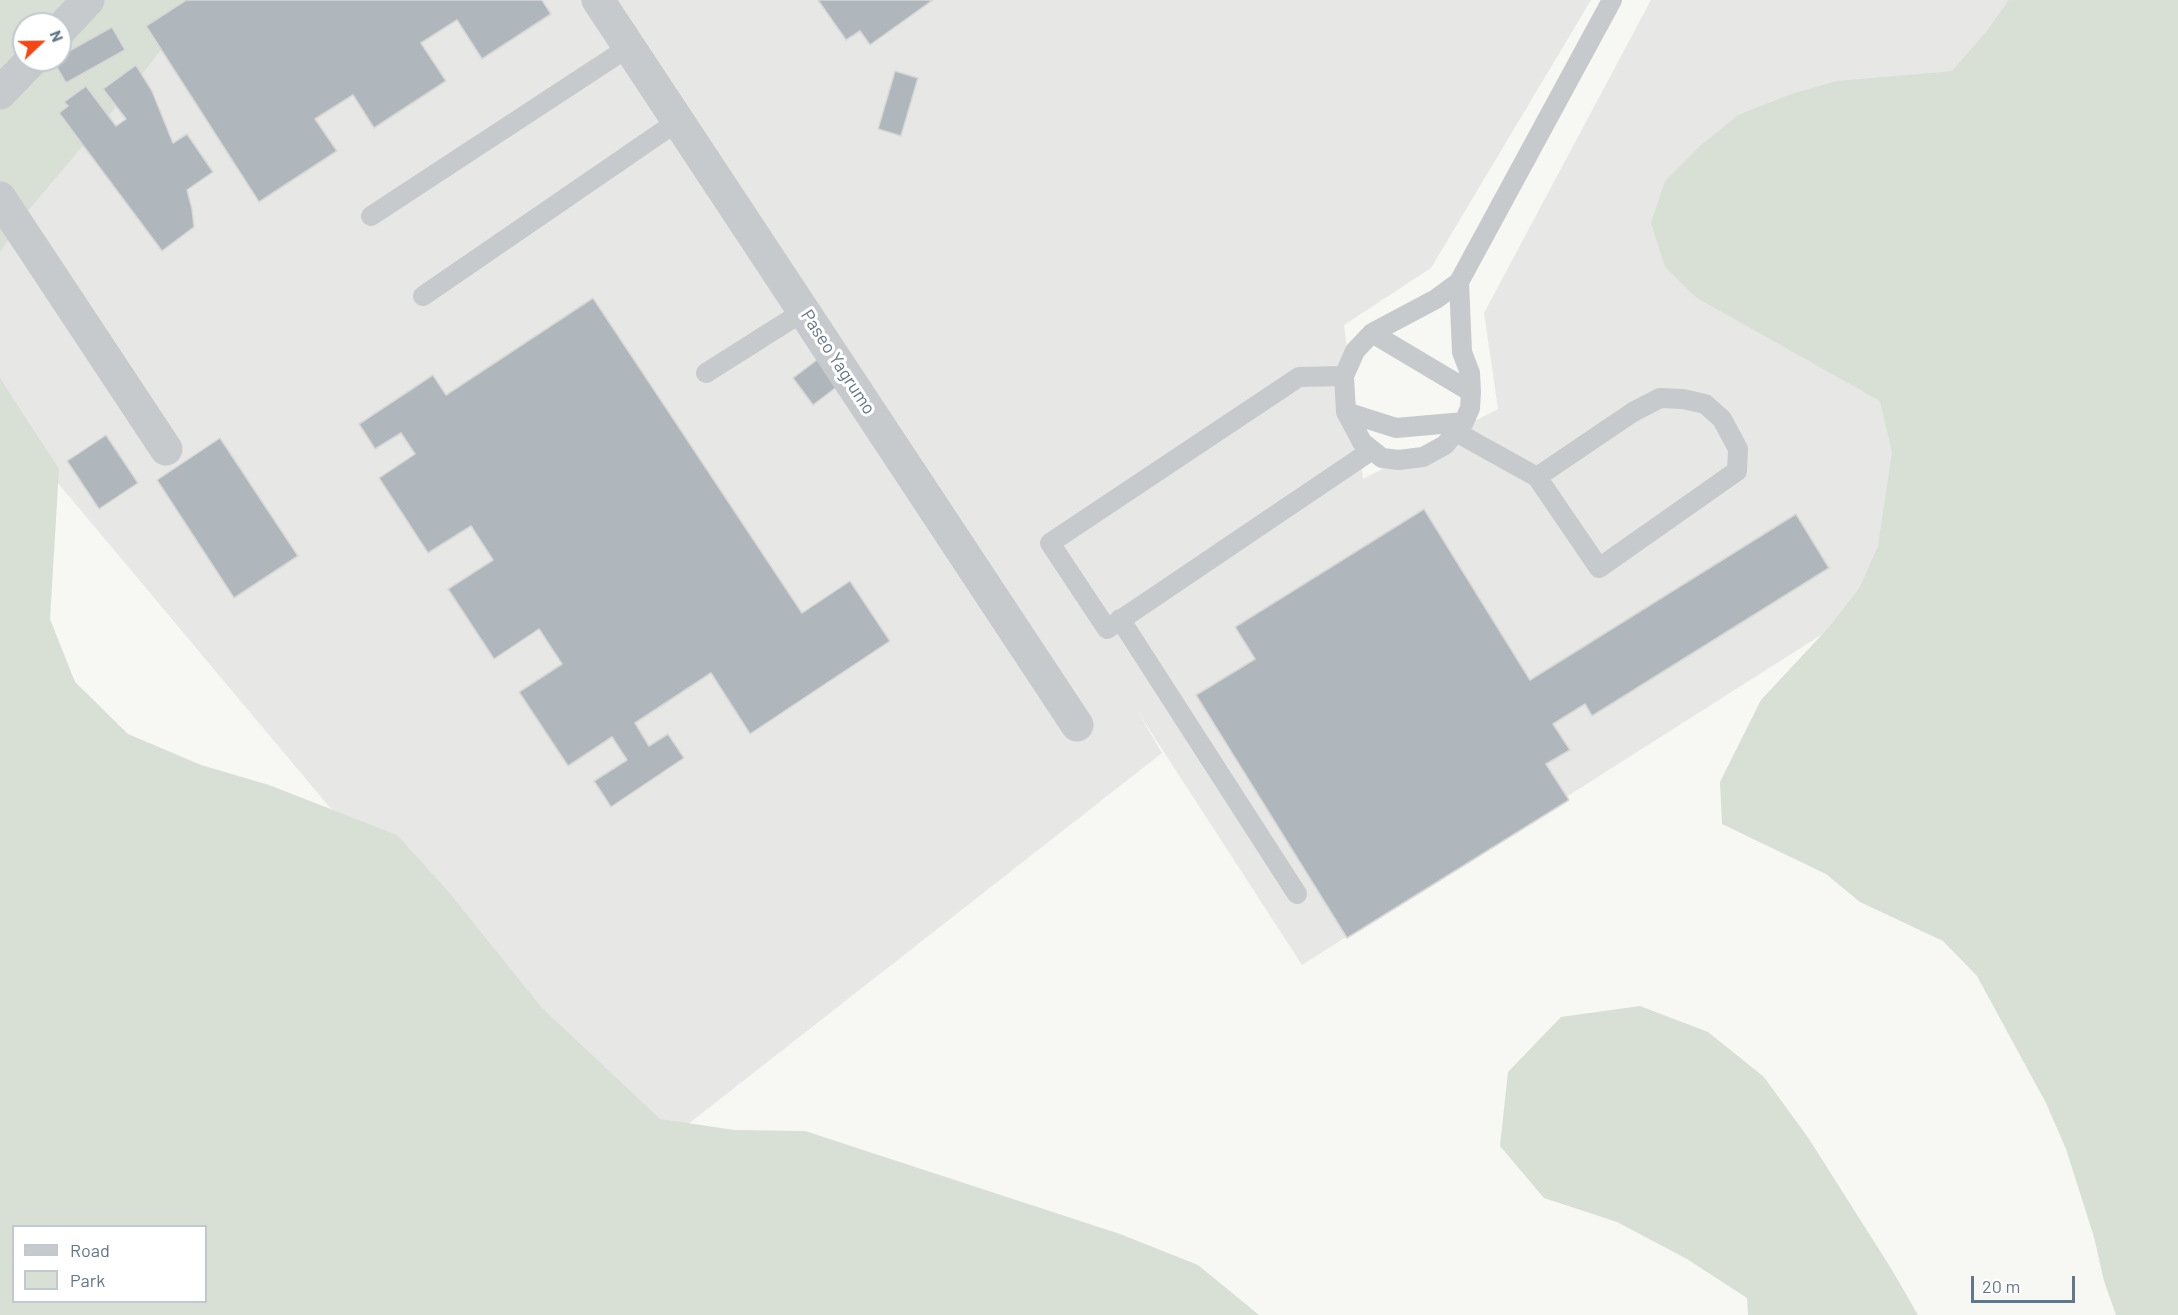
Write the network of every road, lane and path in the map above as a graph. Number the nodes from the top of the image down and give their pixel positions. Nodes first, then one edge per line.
1 (88, 0) edge
2 (598, 0) edge
3 (1612, 0) edge
4 (72, 17) edge
5 (629, 47) junction
6 (20, 72) edge
7 (0, 93) edge
8 (678, 121) junction
9 (0, 198) edge
10 (371, 216) dead end
11 (1460, 282) junction
12 (423, 297) dead end
13 (804, 311) junction
14 (1372, 333) junction
15 (706, 373) dead end
16 (1344, 376) junction
17 (1472, 392) junction
18 (1346, 412) junction
19 (1460, 427) junction
20 (166, 449) dead end
21 (1372, 450) junction
22 (1537, 477) junction
23 (1120, 619) junction
24 (1077, 725) dead end
25 (1298, 894) dead end

1 - 4 street
2 - 5 street, Paseo Yagrumo
3 - 11 lane
5 - 8 street, Paseo Yagrumo
5 - 10 lane
6 - 7 street
8 - 12 lane
8 - 13 street, Paseo Yagrumo
9 - 20 street
11 - 14 lane
11 - 17 lane
13 - 15 lane
13 - 24 street, Paseo Yagrumo
14 - 16 lane
14 - 17 lane
16 - 18 lane
16 - 23 lane
17 - 19 lane
18 - 19 lane
18 - 21 lane
19 - 21 lane
19 - 22 lane
21 - 23 lane
22 - 22 lane
23 - 25 lane

